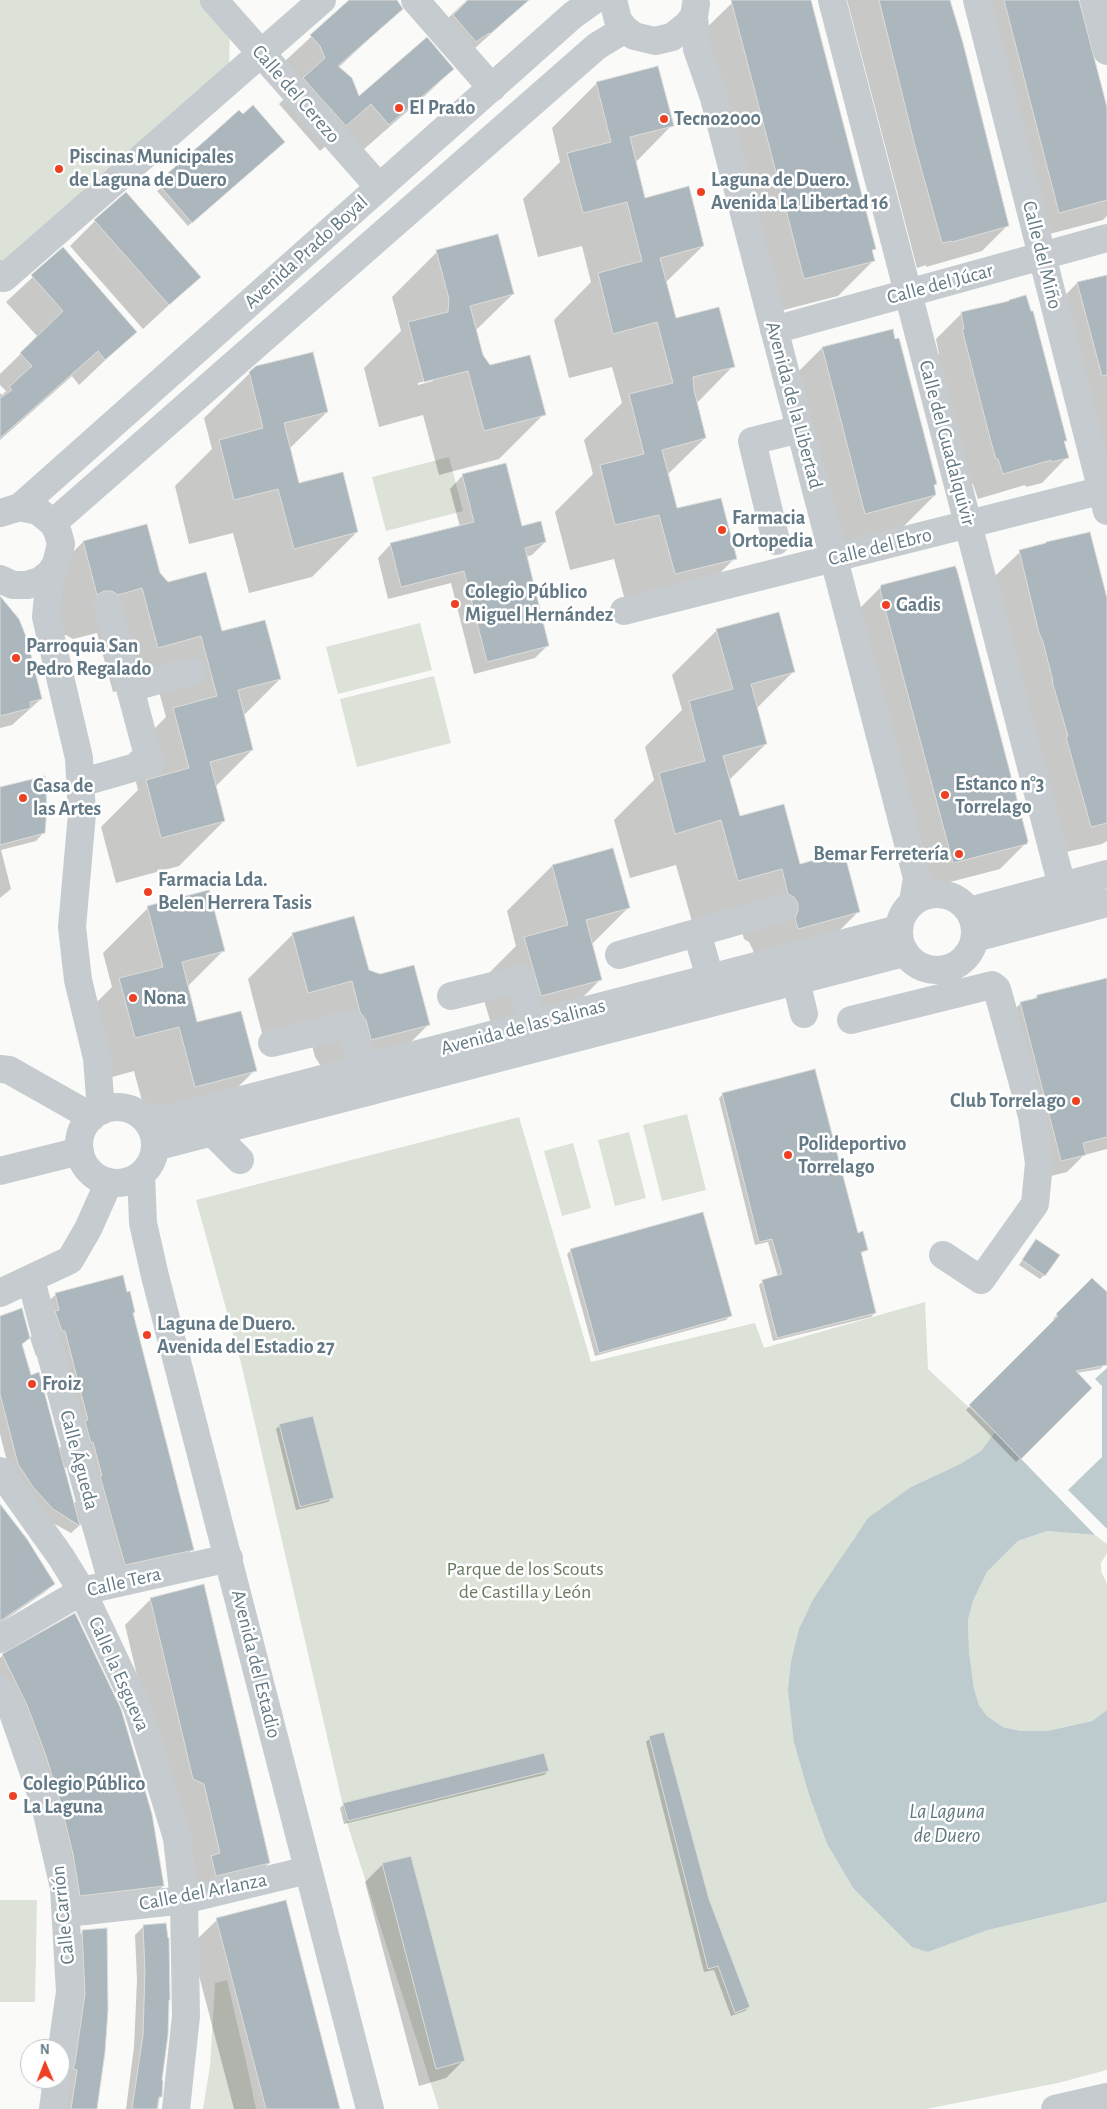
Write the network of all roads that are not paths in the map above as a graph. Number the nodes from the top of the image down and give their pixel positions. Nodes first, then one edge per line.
1 (214, 0) edge
2 (322, 0) edge
3 (416, 0) edge
4 (594, 0) edge
5 (613, 0) edge
6 (832, 0) edge
7 (977, 0) edge
8 (1094, 0) edge
9 (695, 8) edge
10 (626, 29) junction
11 (672, 37) junction
12 (696, 49) junction
13 (1107, 51) edge
14 (261, 54) junction
15 (492, 88) junction
16 (379, 187) junction
17 (1107, 238) edge
18 (1042, 256) junction
19 (0, 274) edge
20 (908, 293) junction
21 (774, 330) junction
22 (800, 429) junction
23 (1105, 497) edge
24 (8, 506) edge
25 (53, 523) junction
26 (968, 524) junction
27 (776, 541) dead end
28 (834, 558) junction
29 (50, 573) junction
30 (7, 582) edge
31 (108, 606) dead end
32 (624, 611) dead end
33 (46, 617) junction
34 (192, 671) dead end
35 (130, 688) junction
36 (80, 783) junction
37 (1107, 874) edge
38 (1062, 886) junction
39 (922, 891) junction
40 (1107, 903) edge
41 (783, 908) dead end
42 (969, 911) junction
43 (697, 933) junction
44 (975, 938) junction
45 (901, 941) junction
46 (619, 954) dead end
47 (710, 978) junction
48 (949, 978) junction
49 (796, 981) junction
50 (451, 996) dead end
51 (804, 1014) dead end
52 (850, 1020) dead end
53 (532, 1024) junction
54 (272, 1043) dead end
55 (362, 1068) junction
56 (0, 1069) edge
57 (105, 1112) junction
58 (146, 1120) junction
59 (212, 1132) junction
60 (155, 1147) junction
61 (80, 1152) junction
62 (240, 1160) dead end
63 (0, 1171) edge
64 (124, 1180) junction
65 (943, 1255) dead end
66 (31, 1280) junction
67 (0, 1293) edge
68 (1, 1474) edge
69 (229, 1558) junction
70 (112, 1584) junction
71 (82, 1591) junction
72 (0, 1639) edge
73 (0, 1689) edge
74 (308, 1870) junction
75 (184, 1900) junction
76 (67, 1913) junction
77 (63, 2039) edge
78 (56, 2089) edge
79 (1107, 2097) edge
80 (371, 2108) edge
81 (53, 2109) edge
82 (176, 2109) edge
83 (1055, 2109) edge

1 - 14 street, Calle del Cerezo
2 - 14 street
3 - 15 street
4 - 15 street, Avenida Prado Boyal
5 - 10 street
6 - 20 street, Calle del Guadalquivir
7 - 18 street, Calle del Miño
8 - 13 street
9 - 11 street
9 - 12 street, Avenida de la Libertad
10 - 11 street
10 - 25 street, Avenida Prado Boyal
11 - 12 street
12 - 21 street, Avenida de la Libertad
14 - 16 street, Calle del Cerezo
14 - 19 street
15 - 16 street, Avenida Prado Boyal
16 - 24 street, Avenida Prado Boyal
17 - 18 street, Calle del Júcar
18 - 20 street, Calle del Júcar
18 - 23 street, Calle del Miño
20 - 21 street, Calle del Júcar
20 - 26 street, Calle del Guadalquivir
21 - 22 street, Avenida de la Libertad
22 - 27 street
22 - 28 street, Avenida de la Libertad
23 - 26 street, Calle del Ebro
24 - 25 street
25 - 29 street
26 - 28 street, Calle del Ebro
26 - 38 street, Calle del Guadalquivir
28 - 32 street, Calle del Ebro
28 - 39 street, Avenida de la Libertad
29 - 30 street
29 - 33 street
30 - 33 street
31 - 35 street
33 - 36 street
34 - 35 street
35 - 36 street
36 - 57 street
37 - 38 street
38 - 42 street
39 - 42 street
39 - 45 street
40 - 44 street
41 - 43 street
42 - 44 street
43 - 46 street
43 - 47 street
44 - 48 street
45 - 47 street, Avenida de las Salinas
45 - 48 street
45 - 49 street, Avenida de las Salinas
47 - 53 street, Avenida de las Salinas
48 - 52 street
48 - 65 street
49 - 51 street
49 - 59 street, Avenida de las Salinas
50 - 53 street
53 - 55 street, Avenida de las Salinas
54 - 55 street
55 - 58 street, Avenida de las Salinas
56 - 57 street
57 - 58 street
57 - 61 street
58 - 60 street
59 - 60 street, Avenida de las Salinas
59 - 62 street
60 - 64 street
61 - 63 street
61 - 64 street
64 - 66 street
64 - 69 street, Avenida del Estadio
66 - 67 street
66 - 70 street, Calle Águeda
68 - 71 street, Calle la Esgueva
69 - 70 street, Calle Tera
69 - 74 street, Avenida del Estadio
70 - 71 street, Calle Tera
71 - 72 street, Calle Tera
71 - 75 street, Calle la Esgueva
73 - 76 street, Calle Carrión
74 - 75 street, Calle del Arlanza
74 - 80 street, Avenida del Estadio
75 - 76 street, Calle del Arlanza
75 - 82 street, Calle la Esgueva
76 - 77 street, Calle Carrión
78 - 81 street
79 - 83 street

